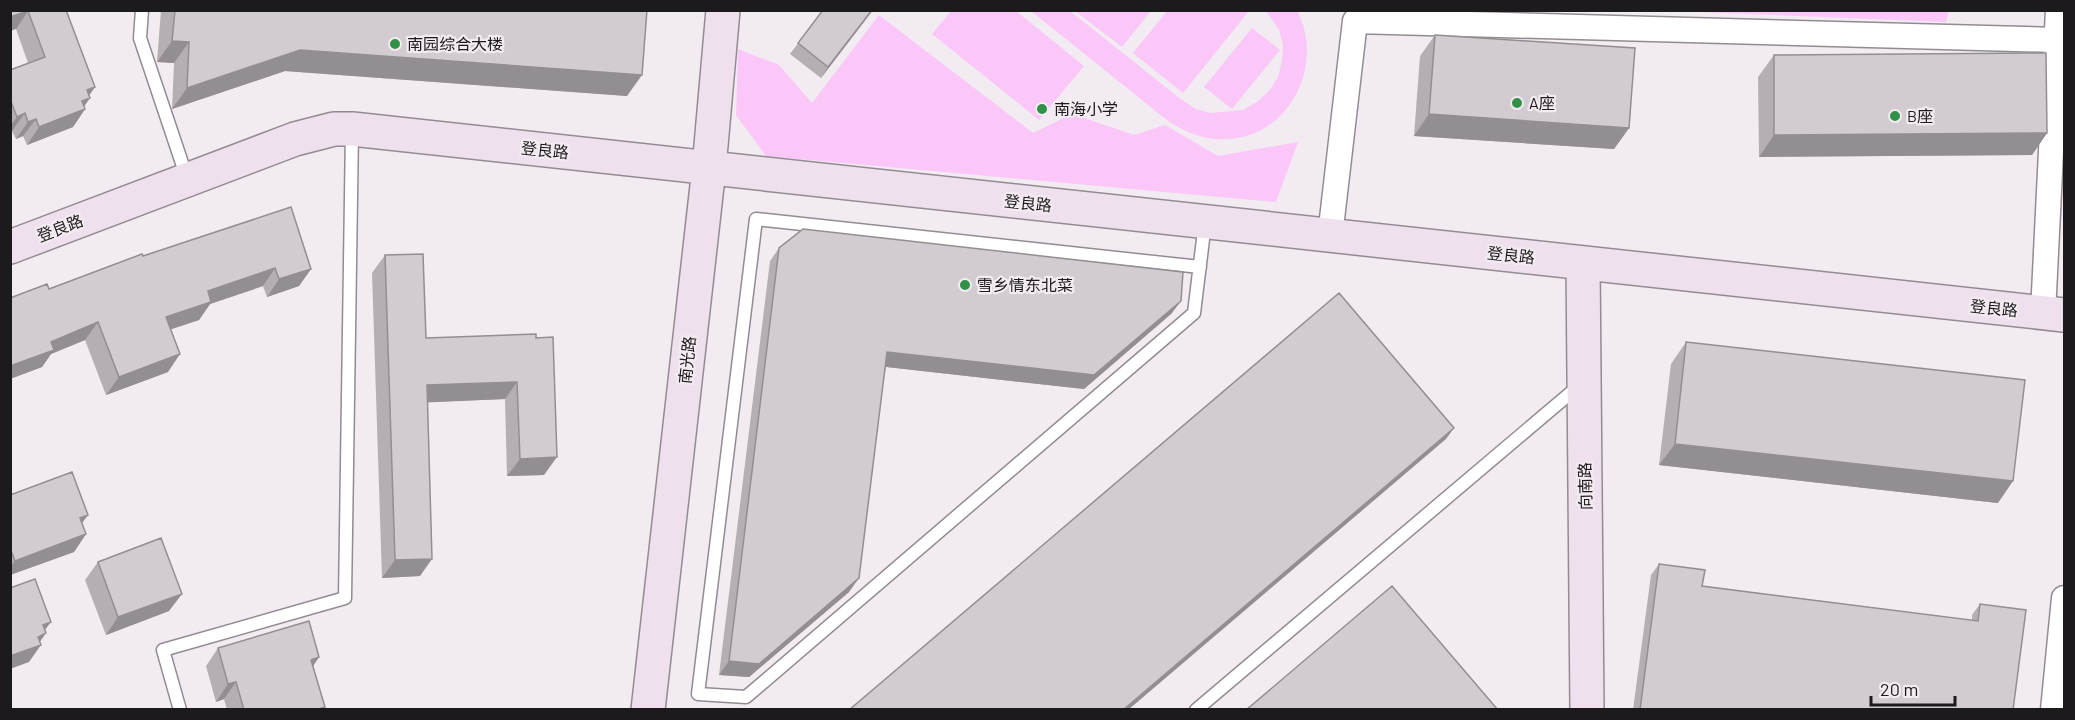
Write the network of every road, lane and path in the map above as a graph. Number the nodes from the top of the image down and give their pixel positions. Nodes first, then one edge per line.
1 (142, 10) edge
2 (723, 10) edge
3 (2058, 10) edge
4 (2057, 40) junction
5 (352, 129) junction
6 (709, 168) junction
7 (188, 179) junction
8 (1205, 222) junction
9 (1330, 236) junction
10 (10, 247) edge
11 (1582, 263) junction
12 (1200, 267) junction
13 (2054, 314) edge
14 (1584, 381) junction
15 (2064, 598) edge
16 (180, 710) edge
17 (648, 710) edge
18 (1196, 710) edge
19 (1587, 710) edge
20 (2053, 710) edge

1 - 7 lane
2 - 6 main road, 南光路
3 - 4 street
4 - 9 street
4 - 13 street
5 - 6 main road, 登良路
5 - 7 main road, 登良路
5 - 16 lane
6 - 8 main road, 登良路
6 - 17 main road, 南光路
7 - 10 main road, 登良路
8 - 9 main road, 登良路
8 - 12 lane
9 - 11 main road, 登良路
11 - 13 main road, 登良路
11 - 14 main road, 向南路
12 - 12 lane
14 - 18 lane
14 - 19 main road, 向南路
15 - 20 street

